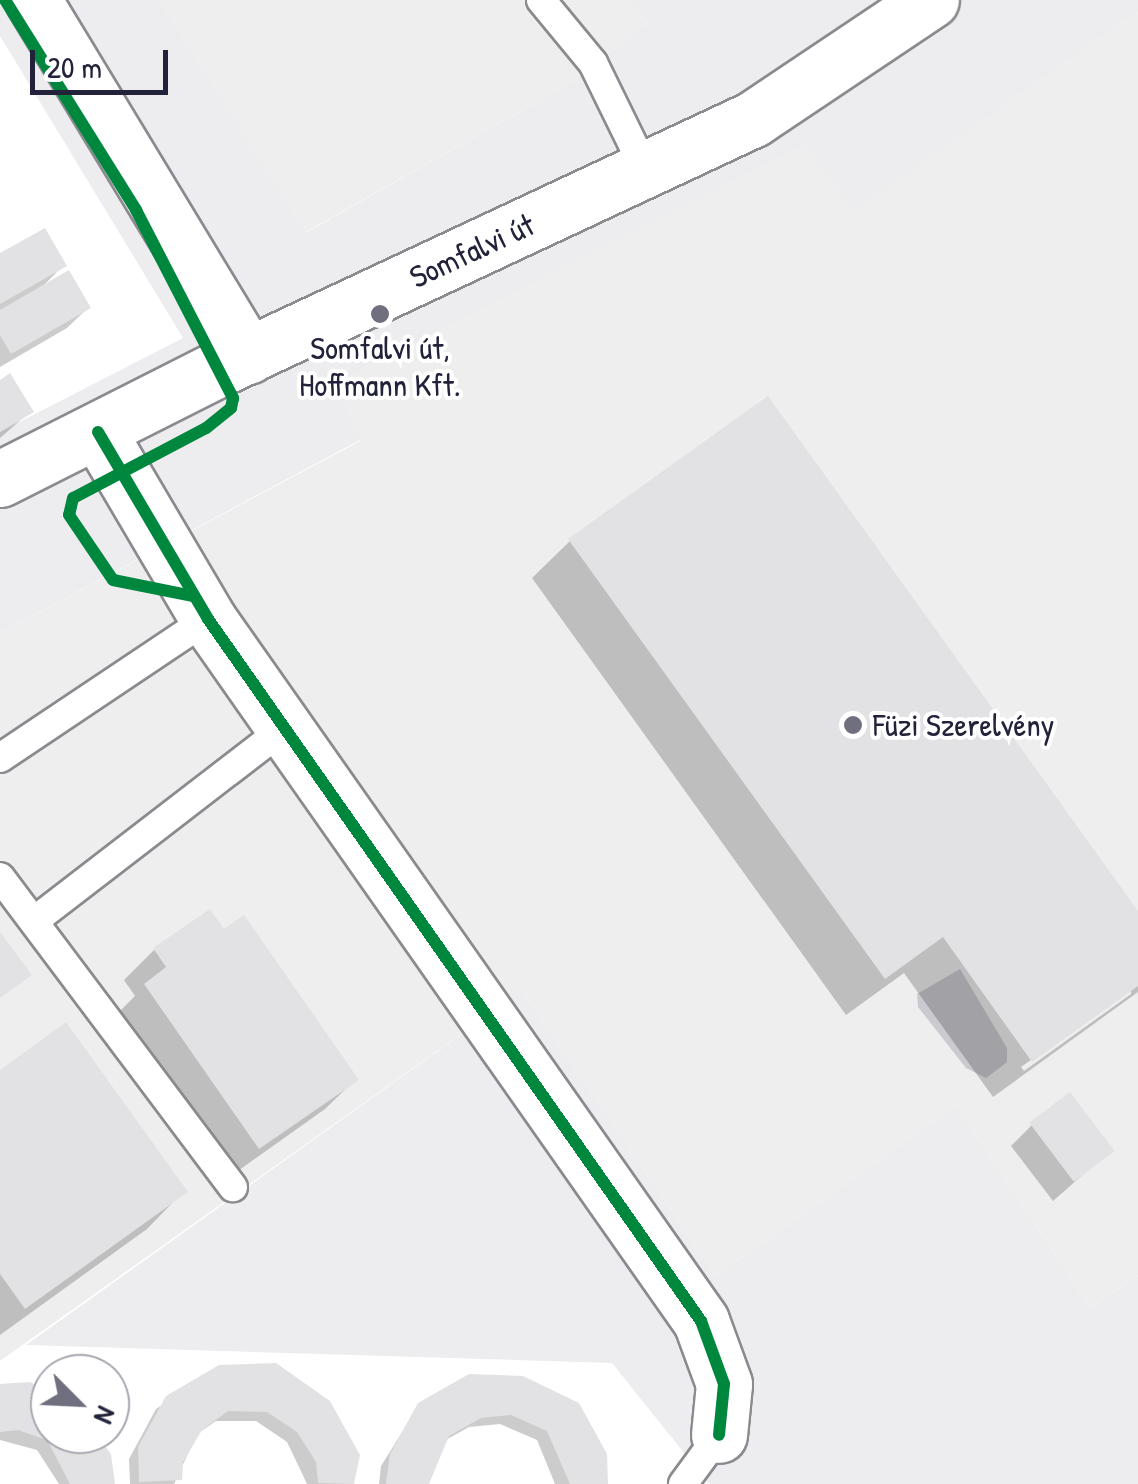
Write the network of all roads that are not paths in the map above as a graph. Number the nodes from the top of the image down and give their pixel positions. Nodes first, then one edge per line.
1 (32, 0) edge
2 (541, 0) edge
3 (931, 0) edge
4 (645, 169) junction
5 (249, 356) junction
6 (98, 432) junction
7 (0, 480) edge
8 (208, 619) junction
9 (284, 728) junction
10 (0, 758) edge
11 (0, 876) edge
12 (34, 921) junction
13 (232, 1187) dead end
14 (720, 1435) joint
15 (683, 1484) edge

1 - 5 street
2 - 4 lane
3 - 4 street, Somfalvi út
4 - 5 street, Somfalvi út
5 - 6 street, Somfalvi út
6 - 7 street, Somfalvi út
6 - 8 street
8 - 9 street
8 - 10 lane
9 - 12 lane
9 - 14 street
11 - 12 lane
12 - 13 lane
14 - 15 lane

